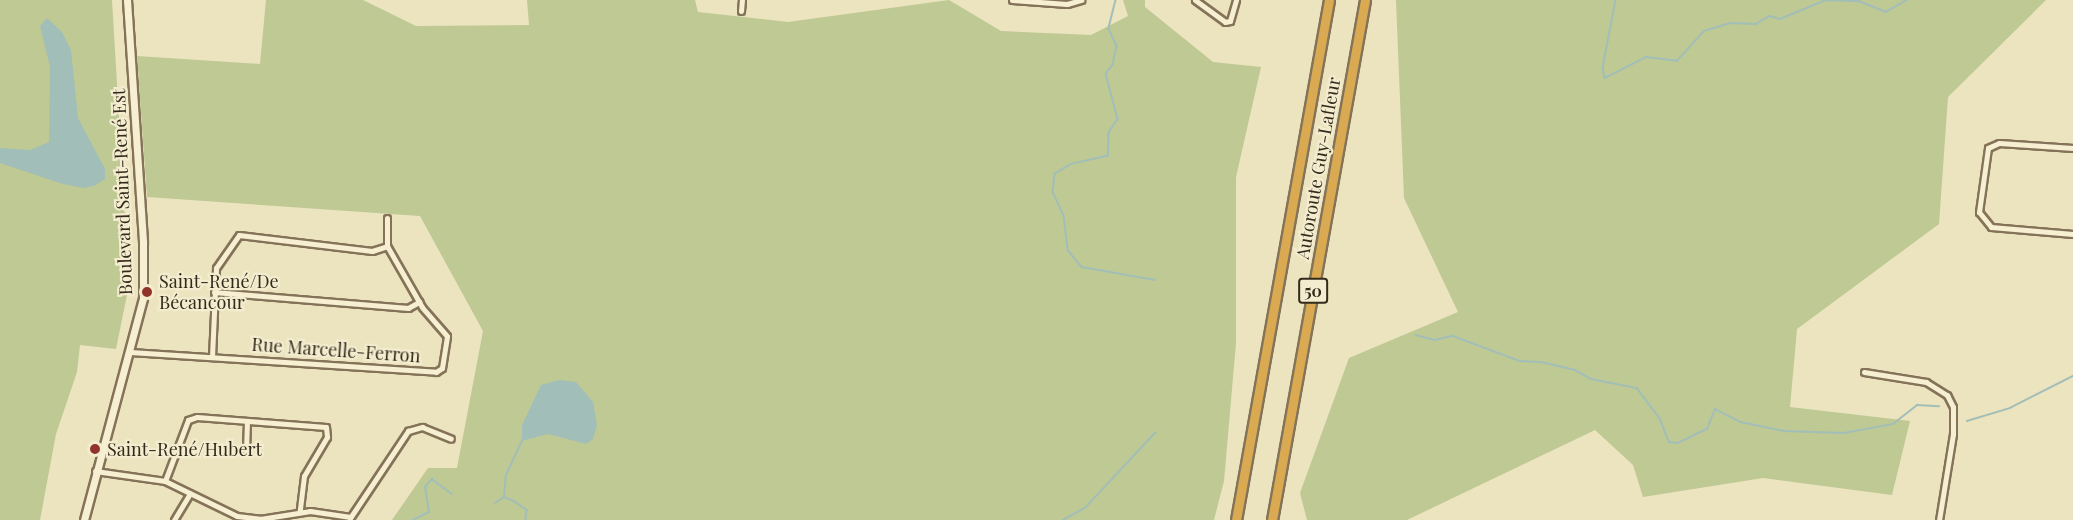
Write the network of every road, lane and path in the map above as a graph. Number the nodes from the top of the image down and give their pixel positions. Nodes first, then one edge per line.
1 (127, 0) edge
2 (742, 0) edge
3 (1012, 0) edge
4 (1081, 0) edge
5 (1196, 0) edge
6 (1236, 0) edge
7 (1329, 0) edge
8 (1365, 0) edge
9 (741, 11) dead end
10 (2073, 148) edge
11 (387, 218) dead end
12 (2073, 234) edge
13 (387, 246) junction
14 (214, 292) junction
15 (419, 302) junction
16 (130, 352) junction
17 (212, 357) junction
18 (1864, 372) dead end
19 (247, 422) junction
20 (451, 439) dead end
21 (246, 450) dead end
22 (95, 471) junction
23 (165, 481) junction
24 (190, 493) junction
25 (300, 511) junction
26 (350, 519) edge
27 (84, 520) edge
28 (174, 520) edge
29 (1236, 520) edge
30 (1272, 520) edge
31 (1939, 520) edge

1 - 16 street, Boulevard Saint-René Est
2 - 9 street
3 - 4 street
5 - 6 street
7 - 29 highway, Autoroute Guy-Lafleur / 50
8 - 30 highway, Autoroute Guy-Lafleur / 50
10 - 12 street
11 - 13 street, Rue Marcelle-Ferron
13 - 14 street
13 - 15 street, Rue Marcelle-Ferron
14 - 15 street
14 - 17 street
15 - 17 street, Rue Marcelle-Ferron
16 - 17 street, Rue Marcelle-Ferron
16 - 22 street, Boulevard Saint-René Est
18 - 31 street
19 - 21 street
19 - 23 street
19 - 25 street
20 - 26 street
22 - 23 street
22 - 27 street, Boulevard Saint-René Est
23 - 24 street
24 - 25 street
24 - 28 street
25 - 26 street

